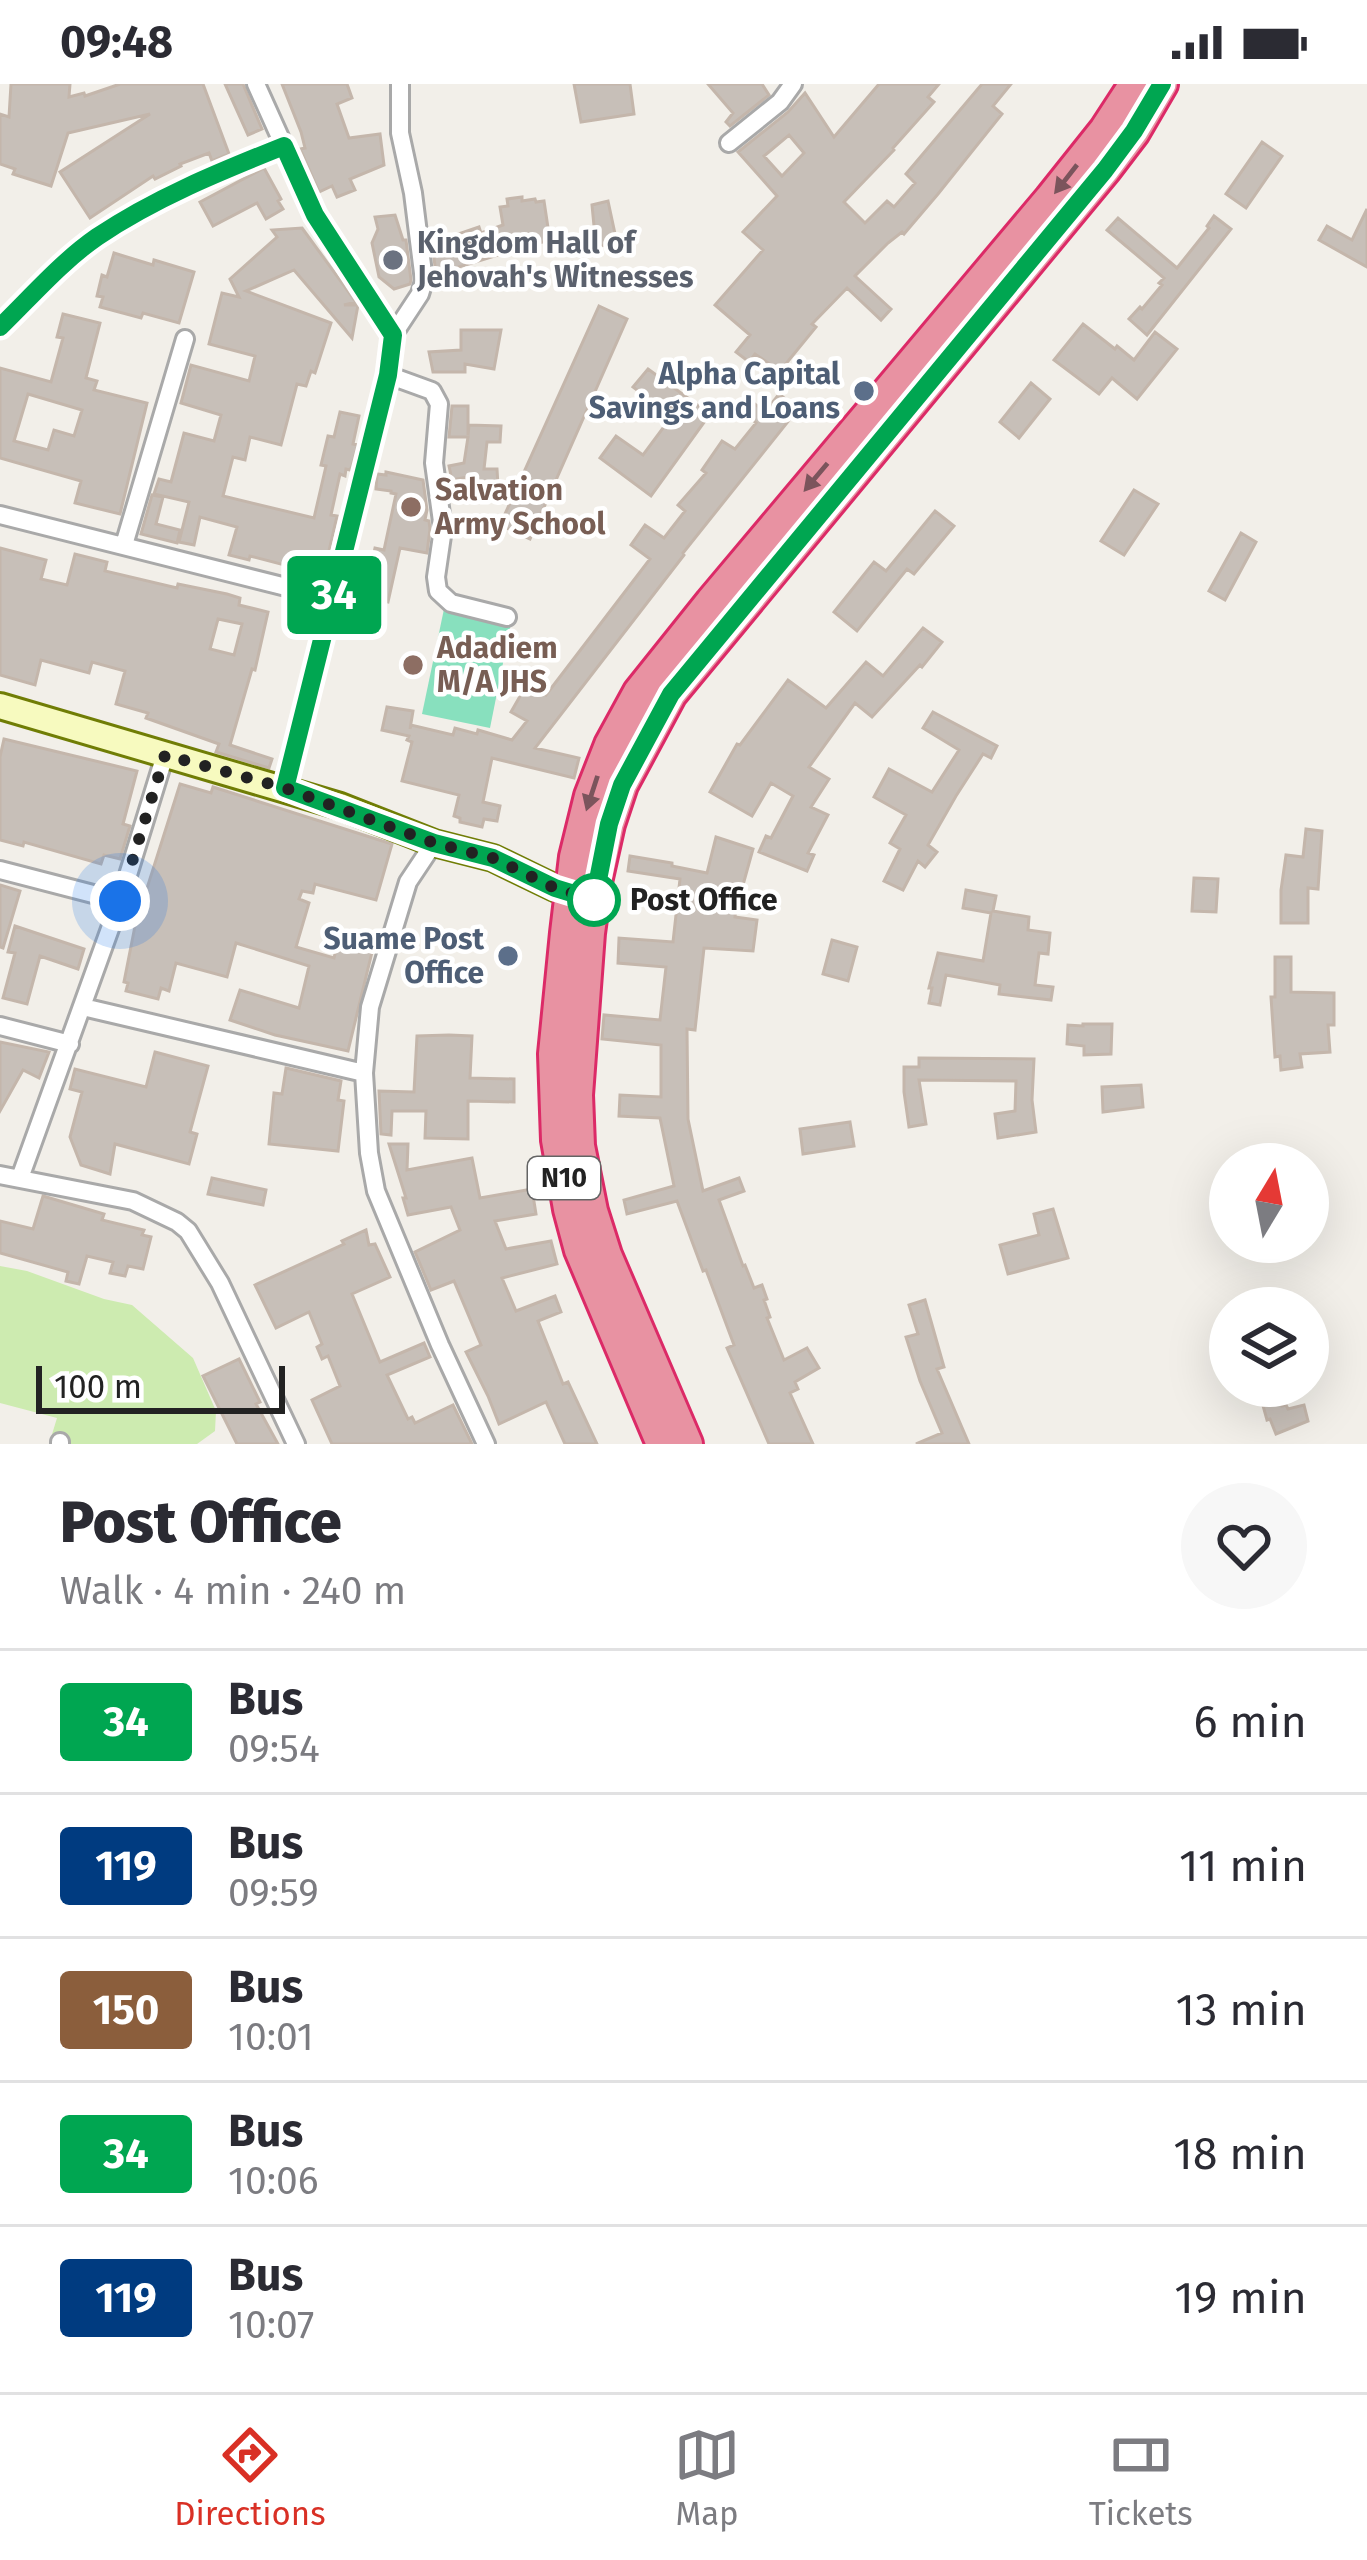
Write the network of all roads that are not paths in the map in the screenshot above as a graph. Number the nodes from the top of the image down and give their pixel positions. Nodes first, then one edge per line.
1 (256, 84) edge
2 (400, 84) edge
3 (793, 84) edge
4 (1135, 84) edge
5 (1162, 84) edge
6 (729, 142) dead end
7 (284, 146) junction
8 (0, 327) edge
9 (393, 335) junction
10 (185, 339) dead end
11 (388, 375) junction
12 (0, 515) edge
13 (124, 545) junction
14 (334, 599) junction
15 (508, 617) dead end
16 (0, 706) edge
17 (165, 755) junction
18 (285, 788) junction
19 (434, 843) junction
20 (0, 870) edge
21 (582, 897) junction
22 (120, 901) junction
23 (83, 1006) junction
24 (0, 1026) edge
25 (70, 1044) junction
26 (364, 1073) junction
27 (0, 1175) edge
28 (20, 1178) junction
29 (296, 1444) edge
30 (487, 1444) edge
31 (662, 1444) edge
32 (687, 1444) edge

1 - 7 street
2 - 9 street
3 - 6 street
4 -> 21 highway, N10
5 - 21 highway, N10
7 - 8 street
7 - 9 street
9 - 11 street
10 - 13 street
11 - 14 street
11 - 15 street
12 - 13 street
13 - 14 street
14 - 18 street
16 - 17 street
17 - 18 street
17 - 22 street
18 - 19 street
19 - 21 street
19 - 26 street
20 - 22 street
21 - 31 highway, N10
21 - 32 highway, N10
22 - 23 street
23 - 25 street
23 - 26 street
24 - 25 street
25 - 28 street
26 - 30 street
27 - 28 street
28 - 29 street

